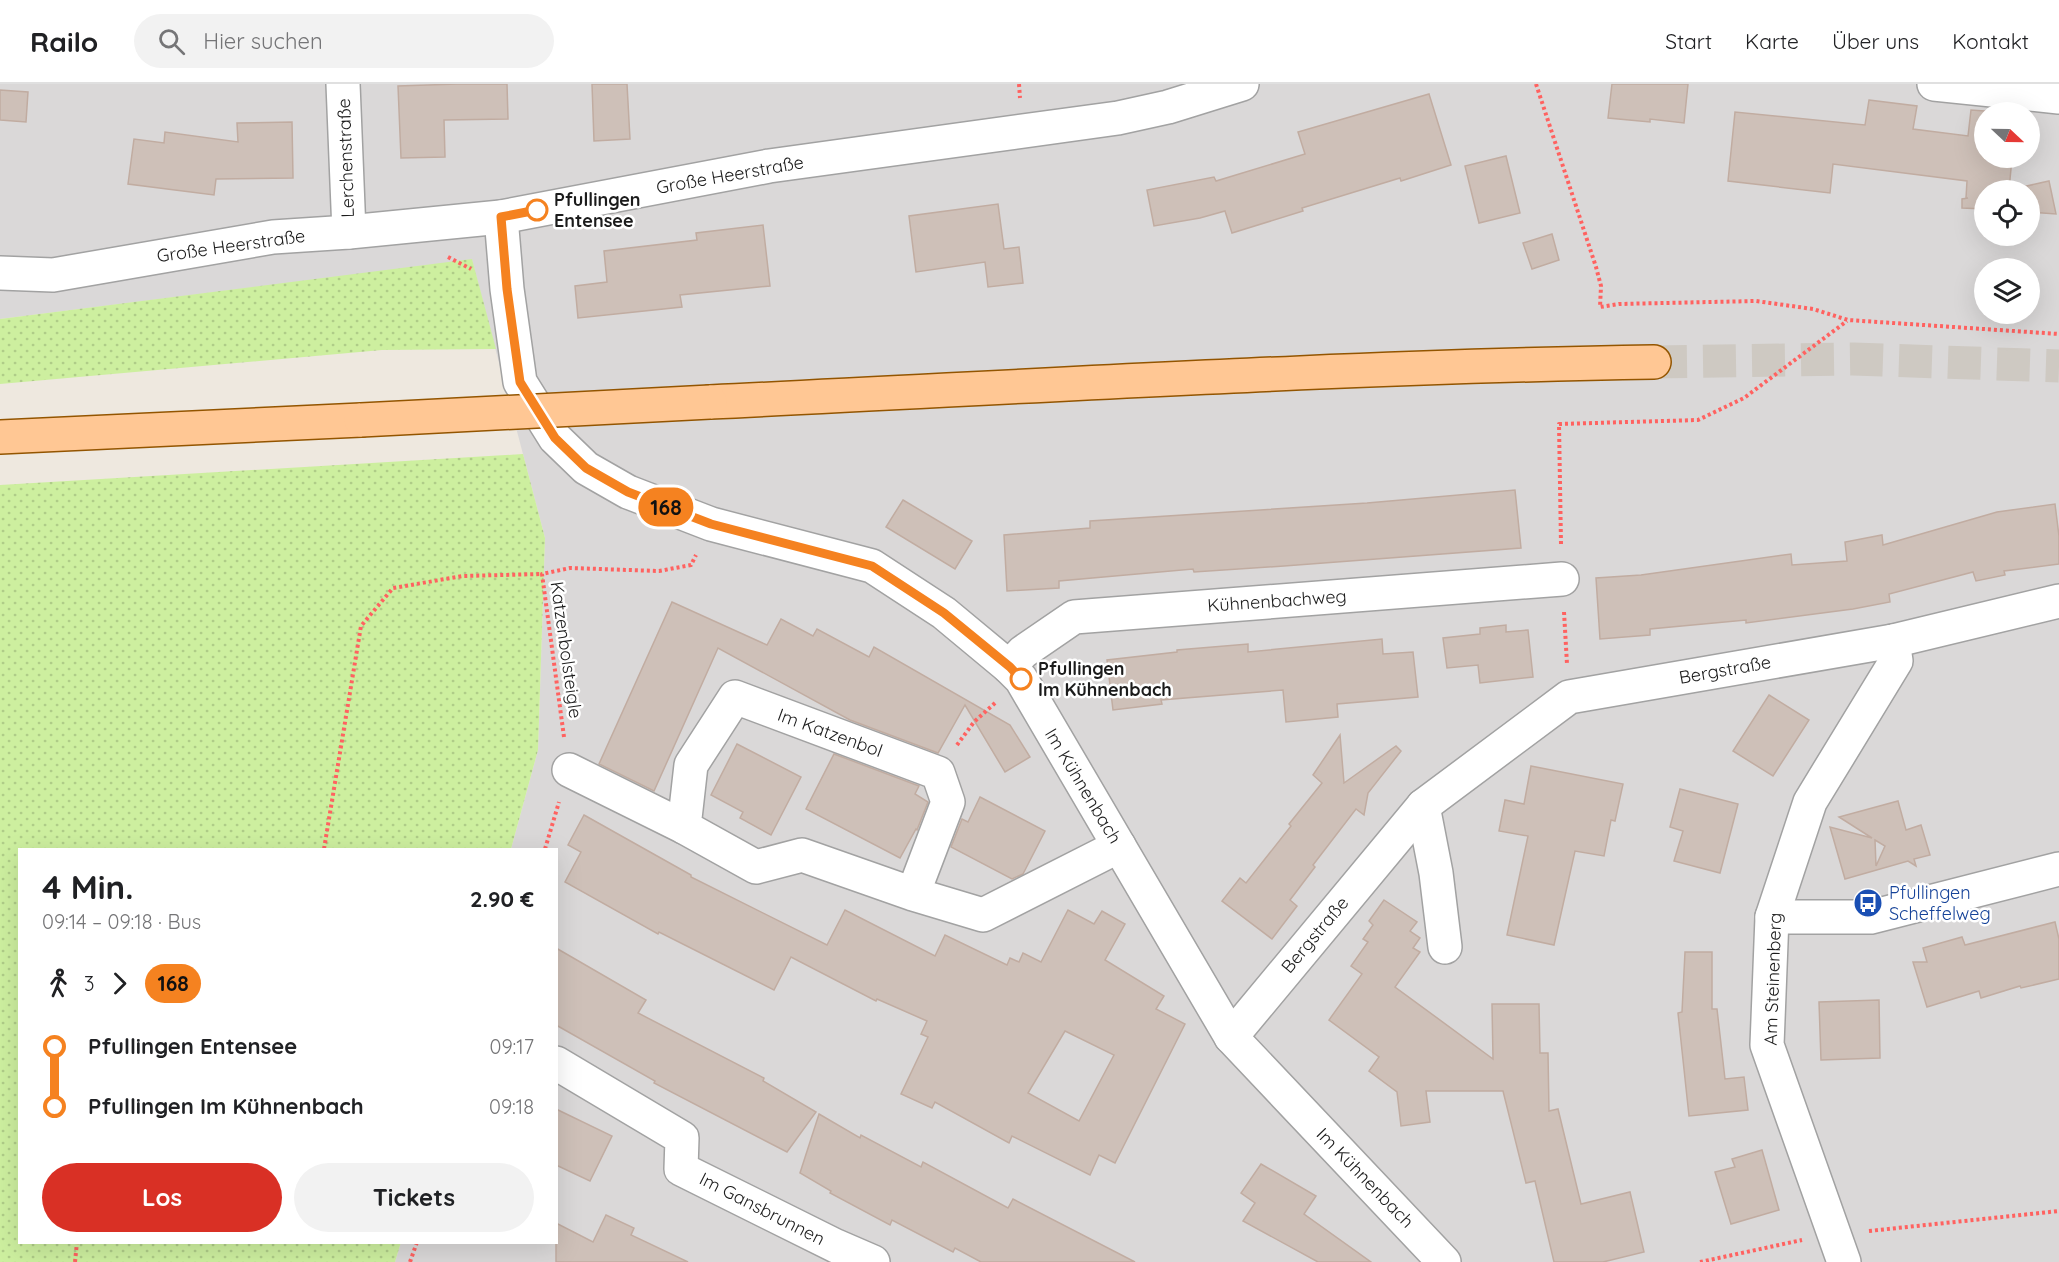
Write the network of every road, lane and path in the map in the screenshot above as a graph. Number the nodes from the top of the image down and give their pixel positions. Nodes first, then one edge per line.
1 (343, 84) edge
2 (1242, 84) edge
3 (1536, 84) edge
4 (1934, 84) edge
5 (2059, 97) edge
6 (501, 217) junction
7 (349, 232) junction
8 (0, 273) edge
9 (1848, 320) junction
10 (2059, 334) edge
11 (1654, 362) tunnel mouth
12 (0, 437) edge
13 (711, 524) junction
14 (1562, 564) joint
15 (542, 574) junction
16 (2059, 602) edge
17 (1564, 611) dead end
18 (1893, 641) junction
19 (1567, 665) dead end
20 (1015, 673) junction
21 (569, 770) junction
22 (938, 773) junction
23 (1423, 806) junction
24 (684, 827) junction
25 (1119, 846) junction
26 (324, 848) edge
27 (545, 848) edge
28 (2059, 869) edge
29 (913, 894) junction
30 (1772, 917) junction
31 (1445, 947) dead end
32 (1231, 1038) junction
33 (558, 1064) edge
34 (2059, 1211) edge
35 (77, 1244) edge
36 (416, 1244) edge
37 (1764, 1248) dead end
38 (1840, 1248) edge
39 (75, 1262) edge
40 (410, 1262) edge
41 (873, 1262) edge
42 (1444, 1262) edge
43 (1700, 1262) edge

1 - 7 street, Lerchenstraße
2 - 6 street, Große Heerstraße
3 - 9 path
4 - 5 street
6 - 7 street, Große Heerstraße
6 - 13 street, Im Kühnenbach
7 - 8 street, Große Heerstraße
9 - 10 path
9 - 14 path
11 - 12 main road, bridge
13 - 15 path, Katzenbolsteigle
13 - 20 street, Im Kühnenbach
14 - 20 street, Kühnenbachweg
15 - 21 path, Katzenbolsteigle
15 - 26 path
16 - 18 street, Bergstraße
17 - 19 path
18 - 23 street, Bergstraße
18 - 30 street, Am Steinenberg
20 - 22 path
20 - 25 street, Im Kühnenbach
21 - 24 street
21 - 27 path, Katzenbolsteigle
22 - 24 street, Im Katzenbol
22 - 29 street
23 - 31 street
23 - 32 street, Bergstraße
24 - 29 street
25 - 29 street
25 - 32 street, Im Kühnenbach
28 - 30 street
30 - 38 street, Am Steinenberg
32 - 42 street, Im Kühnenbach
33 - 41 street, Im Gansbrunnen
34 - 38 path
35 - 39 path
36 - 40 path
37 - 43 path

